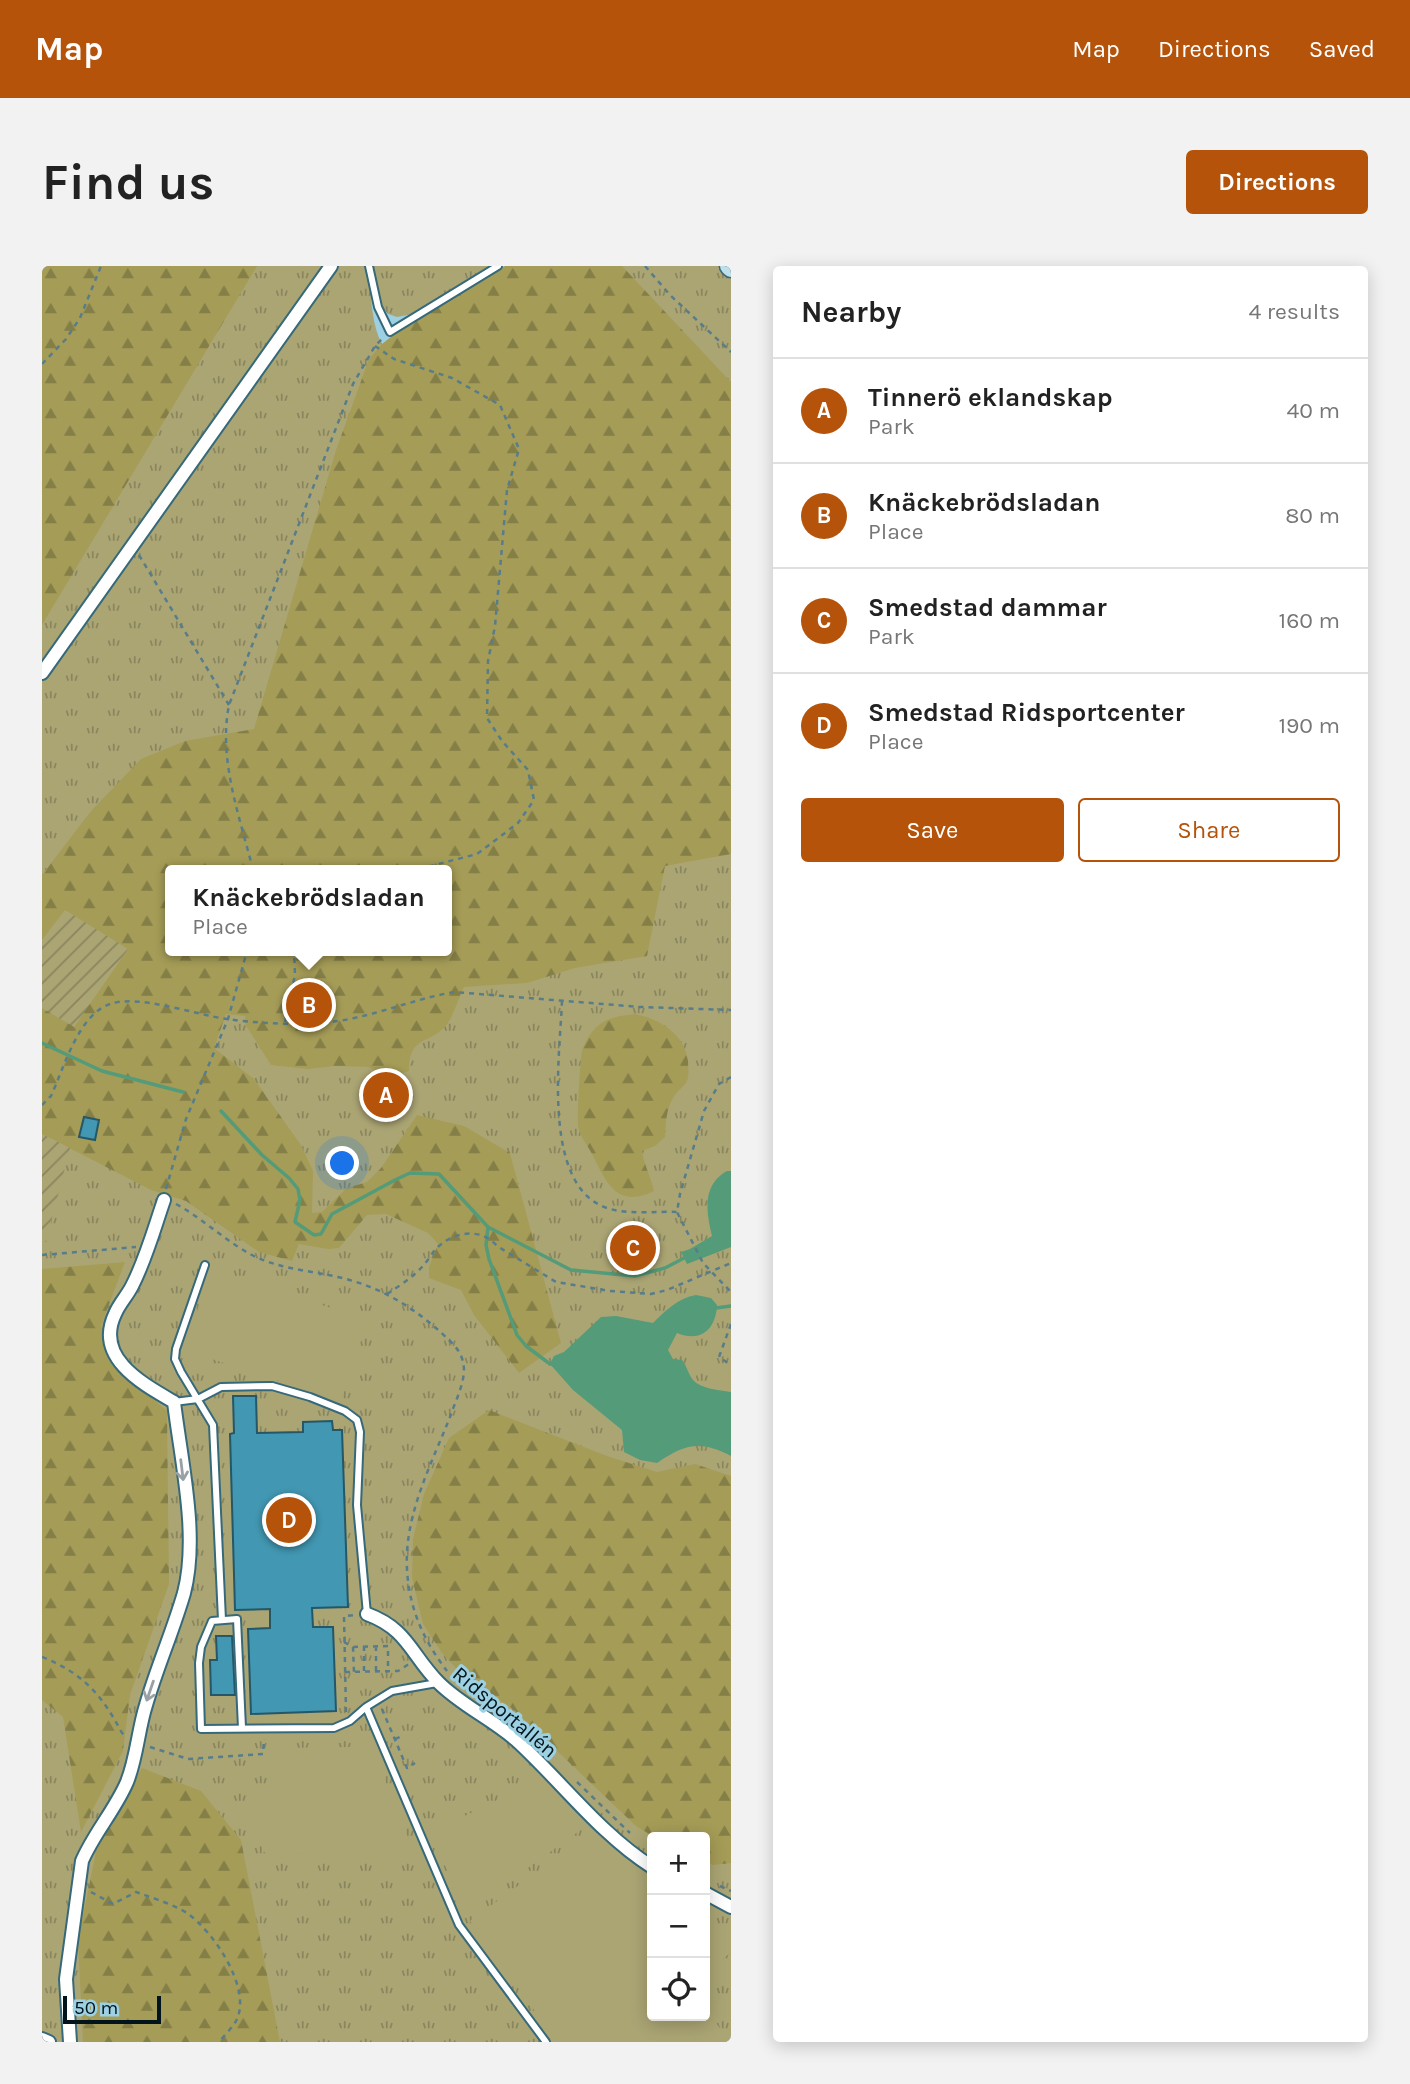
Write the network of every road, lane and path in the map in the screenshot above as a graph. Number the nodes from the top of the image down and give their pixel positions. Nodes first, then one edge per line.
1 (101, 266) edge
2 (331, 266) edge
3 (369, 266) edge
4 (498, 266) edge
5 (645, 266) edge
6 (390, 332) junction
7 (374, 346) junction
8 (731, 352) edge
9 (42, 365) edge
10 (133, 545) junction
11 (42, 673) edge
12 (229, 705) junction
13 (252, 865) edge
14 (434, 865) edge
15 (246, 956) edge
16 (294, 956) edge
17 (562, 1001) junction
18 (731, 1010) edge
19 (228, 1019) junction
20 (285, 1022) junction
21 (731, 1076) edge
22 (42, 1105) edge
23 (164, 1200) junction
24 (677, 1212) junction
25 (148, 1246) junction
26 (42, 1255) edge
27 (731, 1263) edge
28 (205, 1265) dead end
29 (711, 1271) junction
30 (731, 1292) edge
31 (387, 1294) junction
32 (731, 1324) edge
33 (731, 1365) edge
34 (198, 1399) junction
35 (174, 1402) junction
36 (367, 1614) junction
37 (222, 1620) junction
38 (344, 1642) junction
39 (364, 1646) junction
40 (376, 1646) junction
41 (353, 1647) junction
42 (419, 1656) junction
43 (42, 1657) edge
44 (388, 1671) junction
45 (345, 1672) junction
46 (354, 1672) junction
47 (364, 1672) junction
48 (376, 1672) junction
49 (444, 1679) junction
50 (378, 1700) junction
51 (366, 1707) junction
52 (346, 1723) junction
53 (242, 1728) junction
54 (265, 1728) junction
55 (400, 1733) dead end
56 (395, 1739) junction
57 (136, 1741) junction
58 (415, 1763) dead end
59 (572, 1777) dead end
60 (637, 1839) dead end
61 (647, 1863) edge
62 (79, 1880) junction
63 (709, 1895) edge
64 (731, 1907) edge
65 (42, 2039) edge
66 (49, 2042) edge
67 (69, 2042) edge
68 (219, 2042) edge
69 (546, 2042) edge

1 - 9 path
2 - 10 street
3 - 6 lane
4 - 6 lane
5 - 8 path
6 - 7 path
7 - 12 path
7 - 14 path
10 - 11 street
10 - 12 path
12 - 13 path
15 - 19 path
16 - 20 path
17 - 18 path
17 - 20 path
17 - 24 path
19 - 20 path
19 - 22 path
19 - 23 path
21 - 24 path
23 - 25 street
23 - 31 path
24 - 29 path
25 - 26 path
25 - 35 street
27 - 29 path
28 - 34 lane
29 - 30 path
29 - 31 path
31 - 49 path
32 - 33 path
34 - 35 lane
34 - 36 lane
34 - 37 lane
35 -> 57 street
36 - 38 path
36 - 42 street, Ridsportallén
37 - 53 lane
37 - 53 lane
38 - 41 path
38 - 45 path
39 - 40 path
39 - 41 path
39 - 47 path
40 - 44 path
40 - 48 path
41 - 46 path
42 - 44 path
42 - 49 street, Ridsportallén
43 - 57 path
44 - 48 path
45 - 46 path
45 - 52 path
46 - 47 path
47 - 48 path
49 - 50 lane
49 - 61 street, Ridsportallén
50 - 51 lane
50 - 56 path
51 - 52 lane
51 - 69 lane
52 - 54 lane
53 - 54 lane
54 - 57 path
55 - 56 path
56 - 58 path
57 - 62 street
59 - 60 path
62 - 67 street
62 - 68 path
63 - 64 street
65 - 66 street

